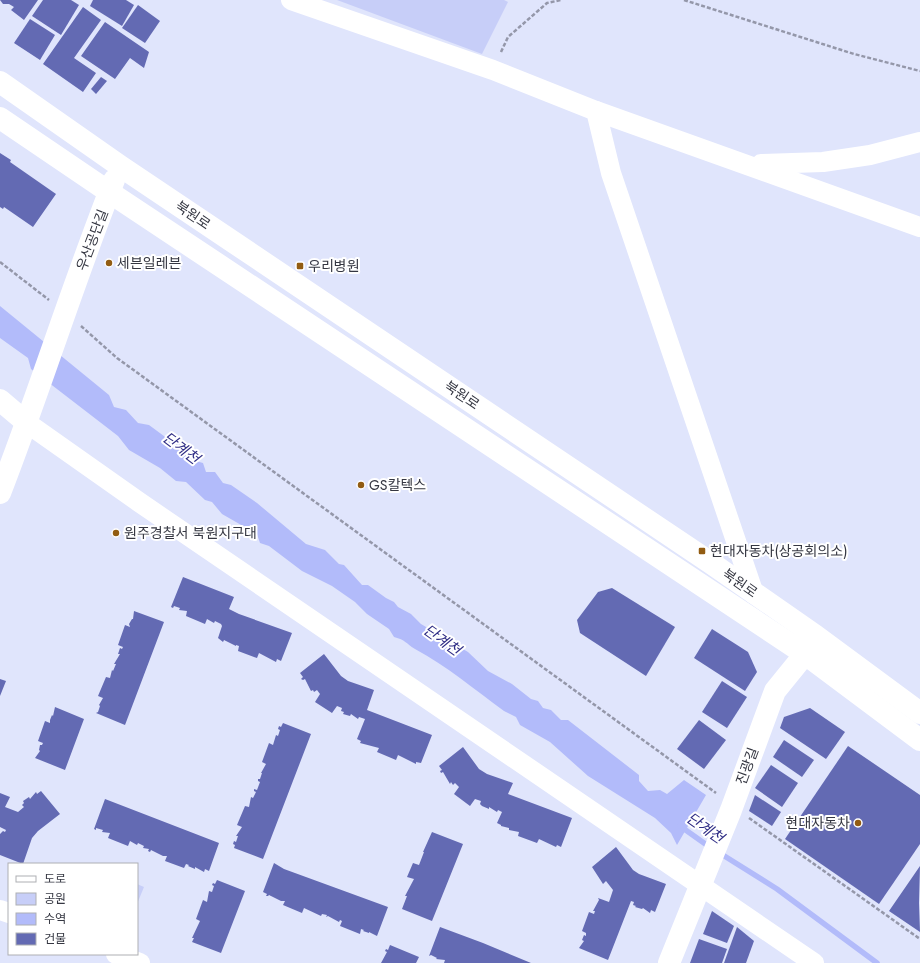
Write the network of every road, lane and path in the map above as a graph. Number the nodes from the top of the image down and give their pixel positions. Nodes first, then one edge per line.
1 (292, 0) edge
2 (561, 0) edge
3 (684, 0) edge
4 (493, 70) junction
5 (920, 71) edge
6 (0, 82) edge
7 (596, 111) junction
8 (0, 118) edge
9 (920, 142) edge
10 (751, 165) junction
11 (120, 166) junction
12 (109, 192) junction
13 (920, 226) edge
14 (0, 262) edge
15 (64, 313) junction
16 (0, 400) edge
17 (27, 423) junction
18 (0, 493) edge
19 (754, 594) junction
20 (816, 636) junction
21 (805, 654) junction
22 (920, 713) edge
23 (920, 740) edge
24 (732, 808) junction
25 (702, 883) junction
26 (920, 939) edge
27 (119, 955) edge
28 (140, 963) edge
29 (668, 963) edge
30 (814, 963) edge

1 - 4 street
2 - 4 path
3 - 5 path
4 - 7 street
6 - 11 street, 북원로
7 - 10 street
7 - 19 street
8 - 12 street, 북원로
9 - 10 street
10 - 13 street
11 - 12 street, 우산공단길
11 - 19 street, 북원로
12 - 15 street, 우산공단길
12 - 21 street, 북원로
14 - 15 path
15 - 17 street, 우산공단길
15 - 24 path
16 - 17 street
17 - 18 street
17 - 25 street
19 - 20 street, 북원로
20 - 21 street, 진광길
20 - 22 street, 북원로
21 - 23 street, 북원로
21 - 24 street, 진광길
24 - 25 street, 진광길
24 - 26 path
25 - 29 street, 진광길
25 - 30 street
27 - 28 street

